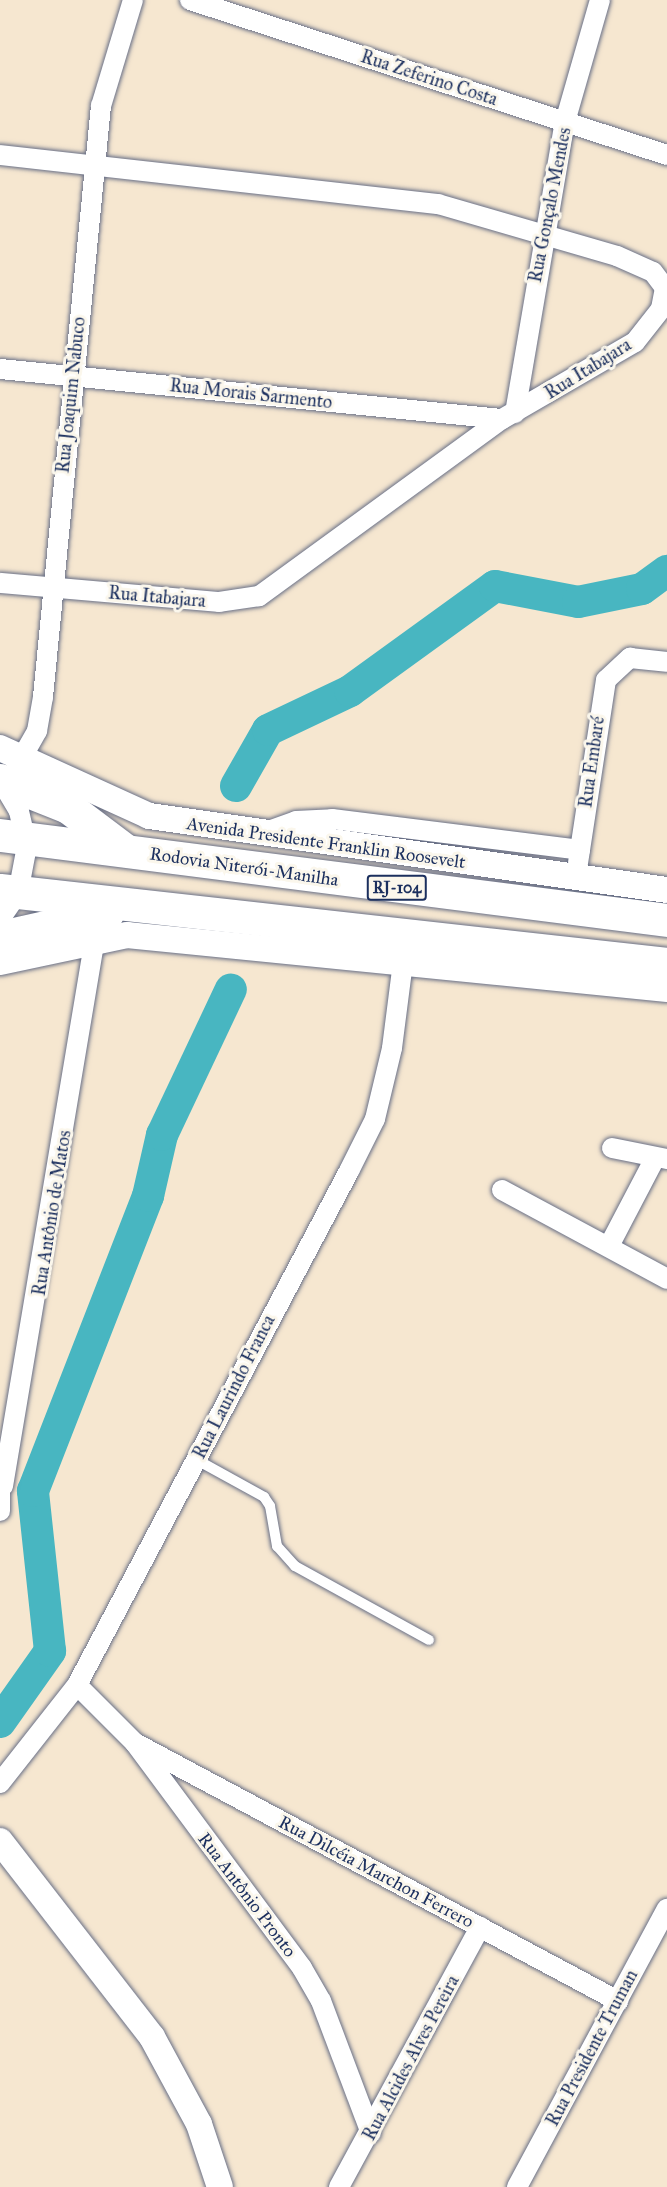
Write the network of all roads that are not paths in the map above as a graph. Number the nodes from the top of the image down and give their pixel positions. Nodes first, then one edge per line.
1 (133, 0) edge
2 (190, 0) edge
3 (600, 0) edge
4 (565, 122) junction
5 (0, 155) edge
6 (667, 155) edge
7 (96, 165) junction
8 (544, 231) junction
9 (664, 278) edge
10 (0, 369) edge
11 (73, 375) junction
12 (508, 416) junction
13 (0, 583) edge
14 (50, 588) junction
15 (667, 662) edge
16 (0, 748) edge
17 (27, 758) junction
18 (0, 780) edge
19 (261, 834) junction
20 (14, 837) edge
21 (580, 850) junction
22 (127, 851) junction
23 (576, 878) junction
24 (667, 890) edge
25 (6, 900) edge
26 (144, 907) junction
27 (667, 920) edge
28 (0, 937) edge
29 (95, 938) junction
30 (0, 962) edge
31 (403, 962) junction
32 (667, 964) edge
33 (667, 989) edge
34 (612, 1148) dead end
35 (661, 1159) edge
36 (502, 1190) dead end
37 (609, 1246) junction
38 (667, 1279) edge
39 (197, 1460) junction
40 (1, 1484) edge
41 (0, 1511) edge
42 (429, 1640) dead end
43 (77, 1685) junction
44 (135, 1743) junction
45 (0, 1783) edge
46 (0, 1840) edge
47 (667, 1910) edge
48 (480, 1927) junction
49 (618, 2001) junction
50 (371, 2133) junction
51 (220, 2187) edge
52 (339, 2187) edge
53 (518, 2187) edge

1 - 7 street, Rua Joaquim Nabuco
2 - 4 street, Rua Zeferino Costa
3 - 4 street, Rua Gonçalo Mendes
4 - 6 street, Rua Zeferino Costa
4 - 8 street, Rua Gonçalo Mendes
5 - 7 street, Rua Itabajara
7 - 8 street, Rua Itabajara
7 - 11 street, Rua Joaquim Nabuco
8 - 9 street, Rua Itabajara
8 - 12 street, Rua Gonçalo Mendes
9 - 12 street, Rua Itabajara
10 - 11 street, Rua Morais Sarmento
11 - 12 street, Rua Morais Sarmento
11 - 14 street, Rua Joaquim Nabuco
12 - 14 street, Rua Itabajara
13 - 14 street, Rua Itabajara
14 - 17 street, Rua Joaquim Nabuco
15 - 21 street, Rua Embaré
16 - 17 street, Avenida Presidente Franklin Roosevelt
17 - 18 street
17 - 19 street, Avenida Presidente Franklin Roosevelt
18 - 20 street
18 - 22 highway
19 - 21 street
19 - 23 street, Avenida Presidente Franklin Roosevelt
20 - 22 highway, Rodovia Niterói-Manilha / RJ-104
20 - 25 street
21 - 23 street, Rua Embaré
22 - 27 highway, Rodovia Niterói-Manilha / RJ-104
23 - 24 street, Avenida Presidente Franklin Roosevelt
25 - 26 highway
26 - 28 highway
26 - 32 highway
29 - 30 street
29 - 31 street
29 - 40 street, Rua Antônio de Matos
31 - 33 street
31 - 39 street, Rua Laurindo Franca
34 - 35 street
35 - 37 street
36 - 37 street
37 - 38 street
39 - 42 lane
39 - 43 street, Rua Laurindo Franca
40 - 41 street, Rua Antônio de Matos
43 - 44 street, Rua Antônio Pronto
43 - 45 street, Rua Laurindo Franca
44 - 48 street, Rua Dilcéia Marchon Ferrero
44 - 50 street, Rua Antônio Pronto
46 - 51 street
47 - 49 street, Rua Presidente Truman
48 - 49 street, Rua Dilcéia Marchon Ferrero
48 - 50 street, Rua Alcides Alves Pereira
49 - 53 street, Rua Presidente Truman
50 - 52 street, Rua Alcides Alves Pereira

